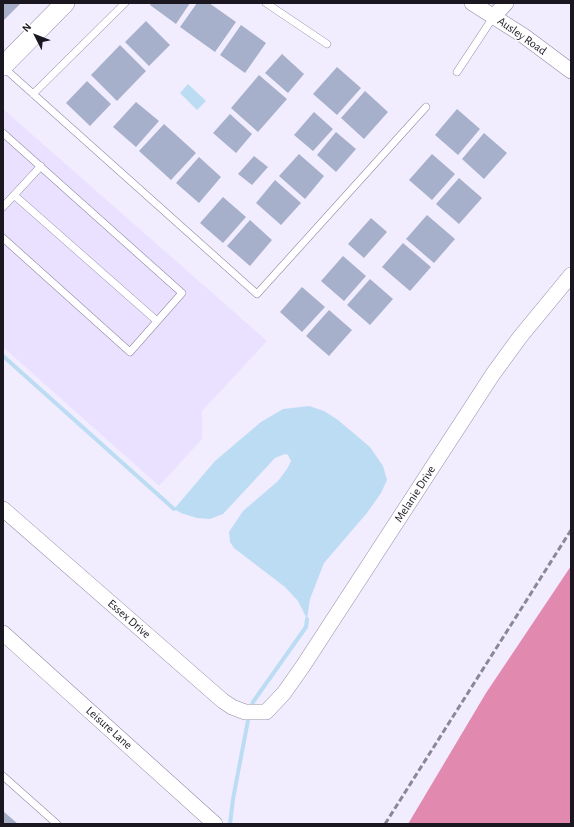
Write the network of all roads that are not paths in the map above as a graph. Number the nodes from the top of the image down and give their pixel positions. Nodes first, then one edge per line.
1 (65, 3) edge
2 (125, 3) edge
3 (266, 3) edge
4 (472, 3) edge
5 (506, 3) edge
6 (494, 16) junction
7 (327, 44) dead end
8 (3, 66) edge
9 (571, 71) edge
10 (457, 72) dead end
11 (33, 94) junction
12 (426, 107) dead end
13 (3, 133) edge
14 (41, 166) junction
15 (14, 195) junction
16 (3, 207) edge
17 (3, 238) edge
18 (571, 275) edge
19 (157, 321) junction
20 (3, 509) edge
21 (3, 633) edge
22 (254, 712) joint
23 (3, 776) edge
24 (57, 824) edge
25 (215, 824) edge

1 - 8 street
2 - 11 lane
3 - 7 lane
4 - 6 street, Ausley Road
5 - 6 street
6 - 9 street, Ausley Road
6 - 10 lane
8 - 11 lane
11 - 12 lane
13 - 14 lane
14 - 15 lane
14 - 19 lane
15 - 16 lane
15 - 19 lane
17 - 19 lane
18 - 22 street, Melanie Drive
20 - 22 street, Essex Drive
21 - 25 street, Leisure Lane
23 - 24 lane

